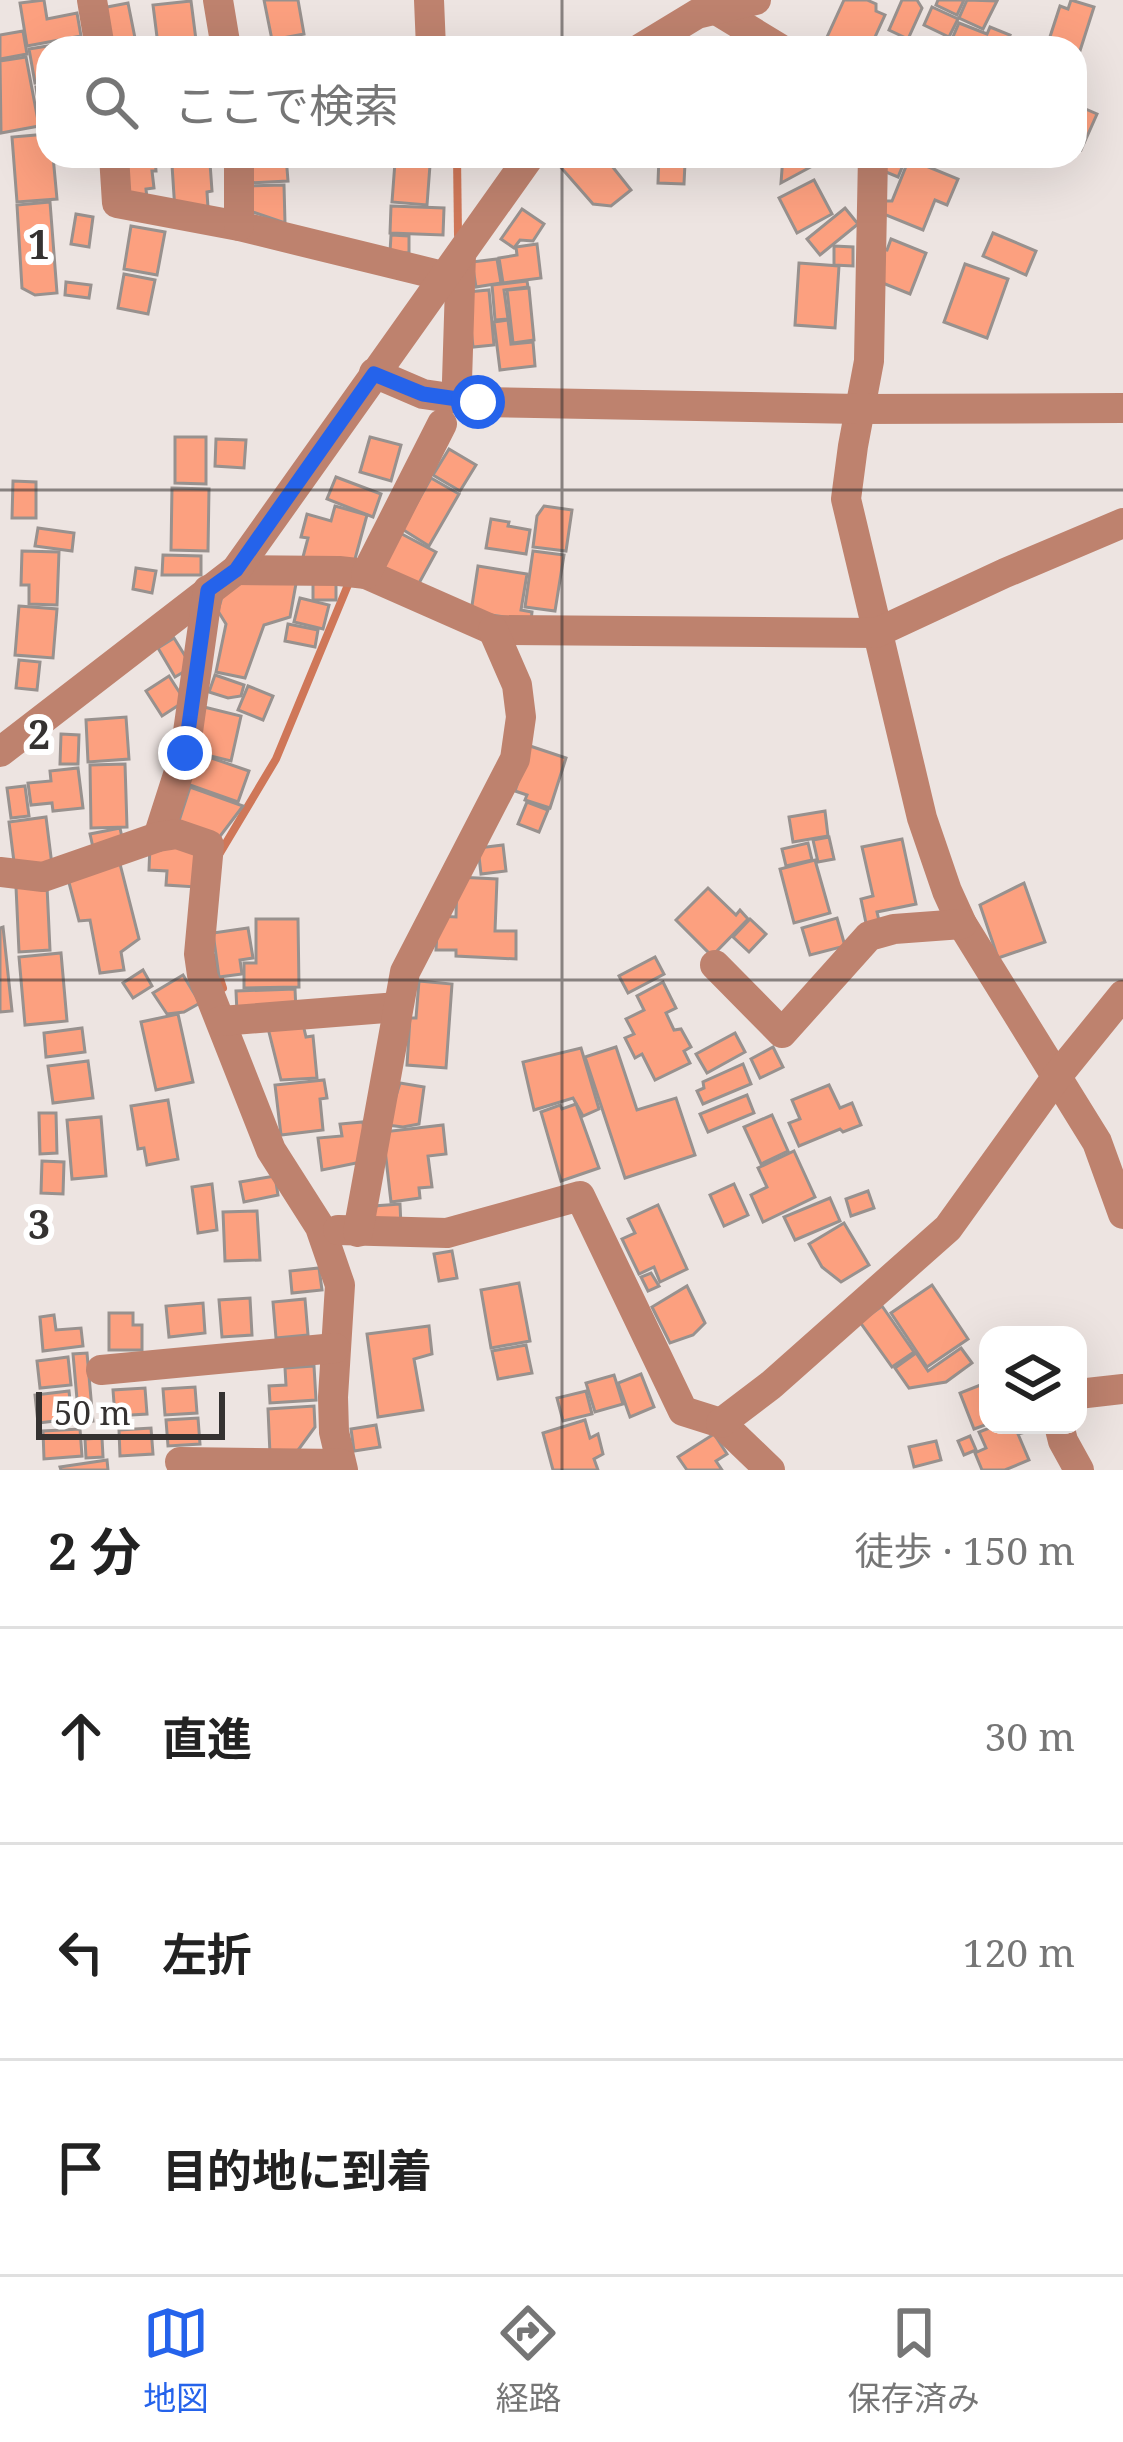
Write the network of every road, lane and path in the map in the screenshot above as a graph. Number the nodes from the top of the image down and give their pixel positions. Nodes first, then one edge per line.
1 (92, 0) edge
2 (218, 0) edge
3 (429, 0) edge
4 (756, 0) edge
5 (700, 6) edge
6 (98, 36) edge
7 (224, 36) edge
8 (430, 36) edge
9 (658, 36) edge
10 (756, 36) edge
11 (115, 168) edge
12 (239, 168) edge
13 (521, 168) edge
14 (872, 168) edge
15 (239, 226) junction
16 (452, 265) junction
17 (374, 374) junction
18 (457, 381) dead end
19 (1123, 408) edge
20 (860, 409) junction
21 (442, 424) dead end
22 (1123, 523) edge
23 (236, 570) junction
24 (355, 573) junction
25 (208, 590) junction
26 (493, 630) junction
27 (876, 633) junction
28 (0, 752) edge
29 (158, 837) junction
30 (0, 872) edge
31 (962, 924) junction
32 (715, 965) dead end
33 (398, 1007) junction
34 (1117, 1010) edge
35 (221, 1021) junction
36 (1058, 1076) junction
37 (1123, 1214) edge
38 (320, 1227) junction
39 (358, 1232) junction
40 (335, 1348) junction
41 (101, 1370) dead end
42 (1123, 1389) edge
43 (1087, 1393) edge
44 (721, 1423) junction
45 (1061, 1434) edge
46 (180, 1462) dead end
47 (342, 1467) edge
48 (770, 1470) edge
49 (1079, 1470) edge

1 - 6 street
2 - 7 street
3 - 8 street
4 - 5 street
5 - 9 street
5 - 10 street
11 - 15 street
12 - 15 street
13 - 16 street
14 - 20 street
15 - 16 street
16 - 17 street
16 - 18 street
17 - 20 street
17 - 23 street
19 - 20 street
20 - 27 street
21 - 24 street
22 - 27 street
23 - 24 street
23 - 25 street
24 - 26 street
25 - 28 street
25 - 29 street
26 - 27 street
26 - 33 street
27 - 31 street
29 - 30 street
29 - 35 street
31 - 32 street
31 - 36 street
33 - 35 street
33 - 39 street
34 - 36 street
35 - 38 street
36 - 37 street
36 - 44 street
38 - 39 street
38 - 40 street
39 - 44 street
40 - 41 street
40 - 47 street
42 - 43 street
44 - 48 street
45 - 49 street
46 - 47 street

